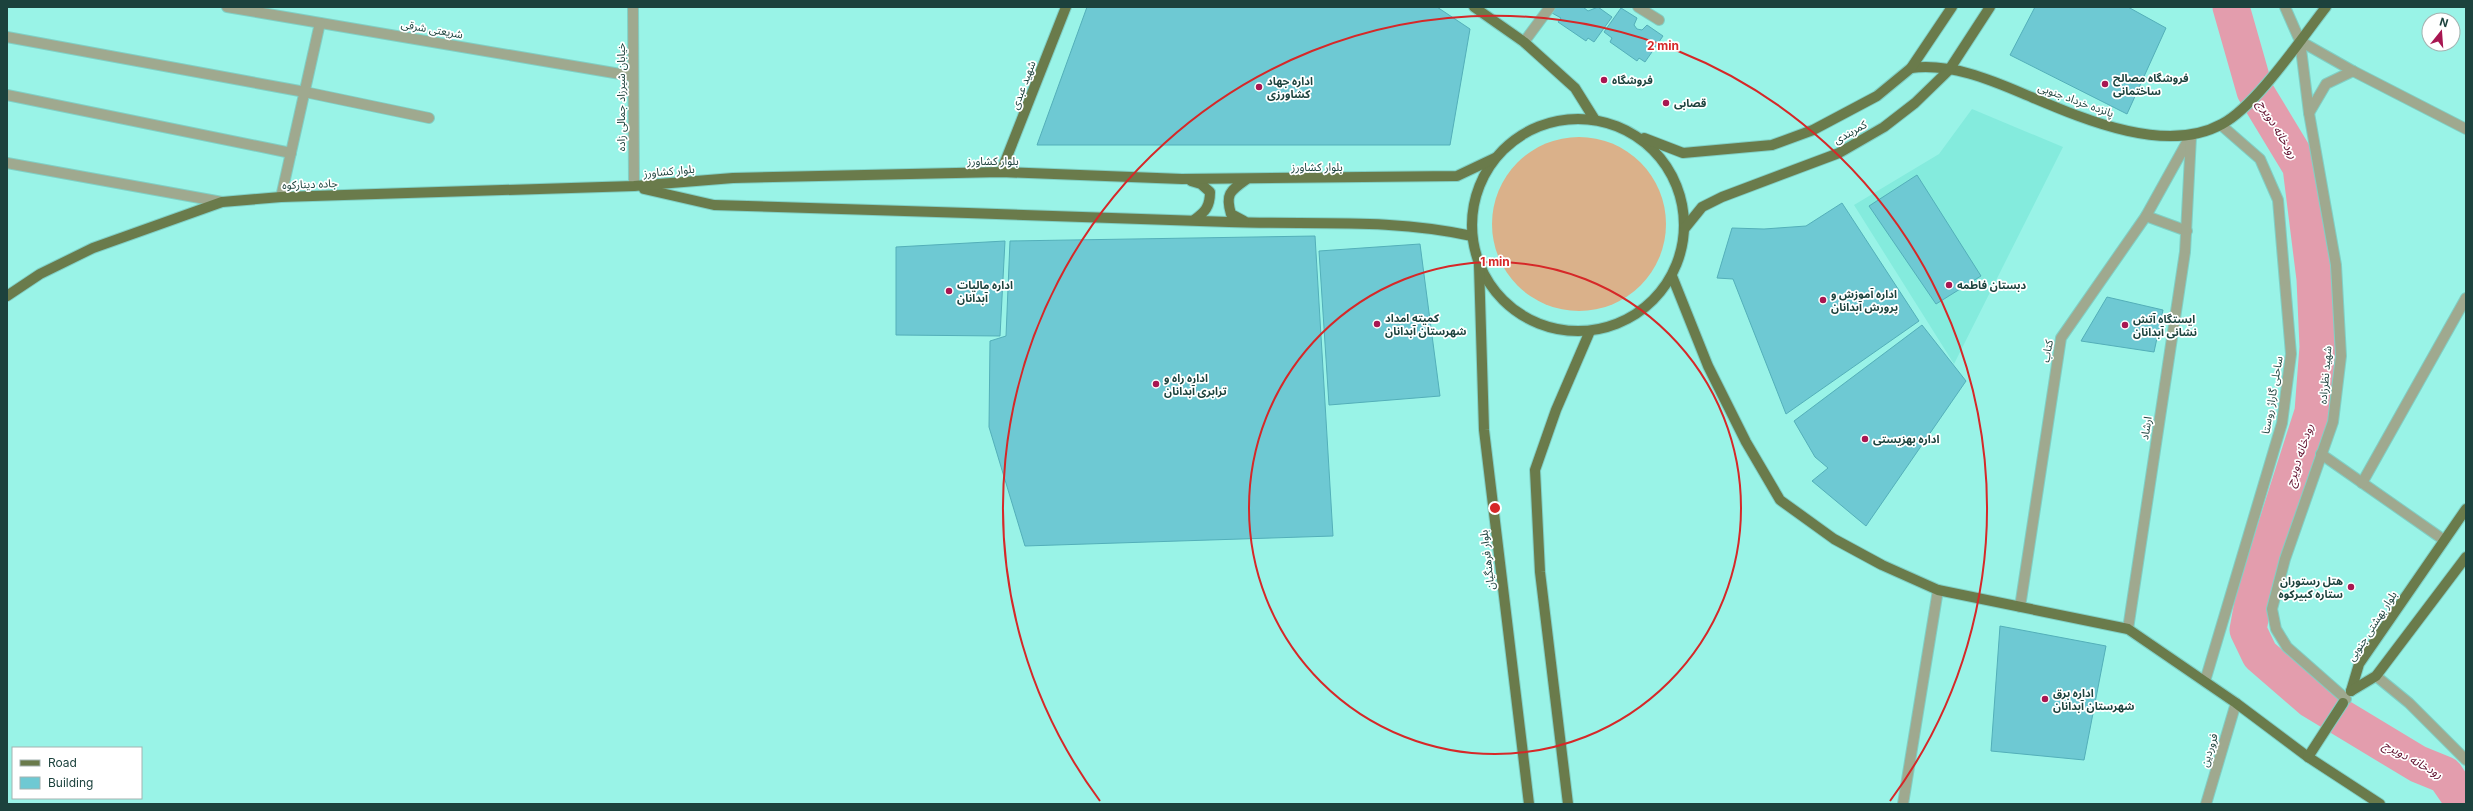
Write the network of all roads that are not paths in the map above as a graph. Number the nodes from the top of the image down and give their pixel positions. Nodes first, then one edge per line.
1 (227, 7) edge
2 (633, 7) edge
3 (1066, 7) edge
4 (1474, 7) edge
5 (1550, 7) edge
6 (1638, 7) edge
7 (1990, 7) edge
8 (2285, 7) edge
9 (2326, 7) edge
10 (241, 8) edge
11 (1949, 8) edge
12 (1659, 20) dead end
13 (320, 22) junction
14 (7, 37) edge
15 (2300, 41) junction
16 (1524, 42) junction
17 (1910, 68) junction
18 (1949, 70) junction
19 (2353, 71) junction
20 (632, 76) junction
21 (304, 92) junction
22 (7, 95) edge
23 (2310, 113) junction
24 (429, 118) dead end
25 (1595, 120) junction
26 (2221, 125) junction
27 (2466, 130) edge
28 (1634, 134) junction
29 (2191, 135) junction
30 (291, 153) junction
31 (1495, 158) junction
32 (7, 163) edge
33 (1001, 172) junction
34 (1182, 179) junction
35 (1247, 179) junction
36 (634, 186) junction
37 (282, 197) junction
38 (222, 202) junction
39 (2146, 216) junction
40 (1194, 220) junction
41 (1247, 223) junction
42 (1685, 228) junction
43 (2187, 230) junction
44 (1472, 236) junction
45 (1479, 263) junction
46 (1672, 276) junction
47 (7, 296) edge
48 (2466, 298) edge
49 (1590, 330) junction
50 (2321, 454) junction
51 (2362, 483) junction
52 (2466, 509) edge
53 (2444, 540) junction
54 (2466, 557) edge
55 (1938, 590) junction
56 (2020, 607) junction
57 (2128, 629) junction
58 (2376, 676) junction
59 (2205, 681) junction
60 (2347, 698) junction
61 (2236, 703) junction
62 (2308, 757) junction
63 (2466, 760) edge
64 (1529, 804) edge
65 (1568, 804) edge
66 (1902, 804) edge
67 (2206, 804) edge
68 (2380, 804) edge

1 - 10 street, شریعتی شرقی
2 - 20 street, خیابان شیرزاد جمالی زاده
3 - 33 main road, شهید عبدی
4 - 16 main road
5 - 16 street
6 - 12 street
7 - 18 main road, کمربندی
8 - 15 street, شهید نظرزاده
9 - 15 main road, پانزده خرداد جنوبی
10 - 13 street, شریعتی شرقی
11 - 17 main road, کمربندی
13 - 20 street, شریعتی شرقی
13 - 21 street
14 - 21 street
15 - 19 street
15 - 23 street, شهید نظرزاده
15 - 26 main road, پانزده خرداد جنوبی
16 - 25 main road
17 - 18 main road, پانزده خرداد جنوبی
17 - 28 main road, کمربندی
18 - 29 main road, پانزده خرداد جنوبی
18 - 42 main road, کمربندی
19 - 23 street
19 - 27 street
20 - 36 street, خیابان شیرزاد جمالی زاده
21 - 24 street
21 - 30 street
22 - 30 street
23 - 50 street, شهید نظرزاده
25 - 28 main road
25 - 31 main road
26 - 29 main road, پانزده خرداد جنوبی
26 - 59 street, ساحلی گاراژ روستا
28 - 42 main road
29 - 39 street, کتاب
29 - 43 street, ارشاد
30 - 37 street
31 - 35 main road, بلوار کشاورز
31 - 44 main road
32 - 38 street
33 - 34 main road, بلوار کشاورز
33 - 36 main road, بلوار کشاورز
34 - 35 main road, بلوار کشاورز
34 - 40 main road
35 - 41 main road
36 - 37 main road, جاده دینارکوه
36 - 40 main road, بلوار کشاورز
37 - 38 main road, جاده دینارکوه
38 - 47 main road, جاده دینارکوه
39 - 43 street
39 - 56 street, کتاب
40 - 41 main road, بلوار کشاورز
41 - 44 main road, بلوار کشاورز
42 - 46 main road
43 - 57 street, ارشاد
44 - 45 main road
45 - 49 main road
45 - 64 main road, بلوار فرهنگیان
46 - 49 main road
46 - 55 main road
48 - 51 street
49 - 65 main road
50 - 51 street
50 - 60 street, شهید نظرزاده
51 - 53 street
52 - 53 main road, بلوار بهشتی جنوبی
53 - 60 main road, بلوار بهشتی جنوبی
54 - 58 main road
55 - 56 main road
55 - 66 street
56 - 57 main road
57 - 59 main road
58 - 60 main road
58 - 63 street
59 - 61 main road
60 - 62 main road
61 - 62 main road
61 - 67 street, فروردین
62 - 68 main road

